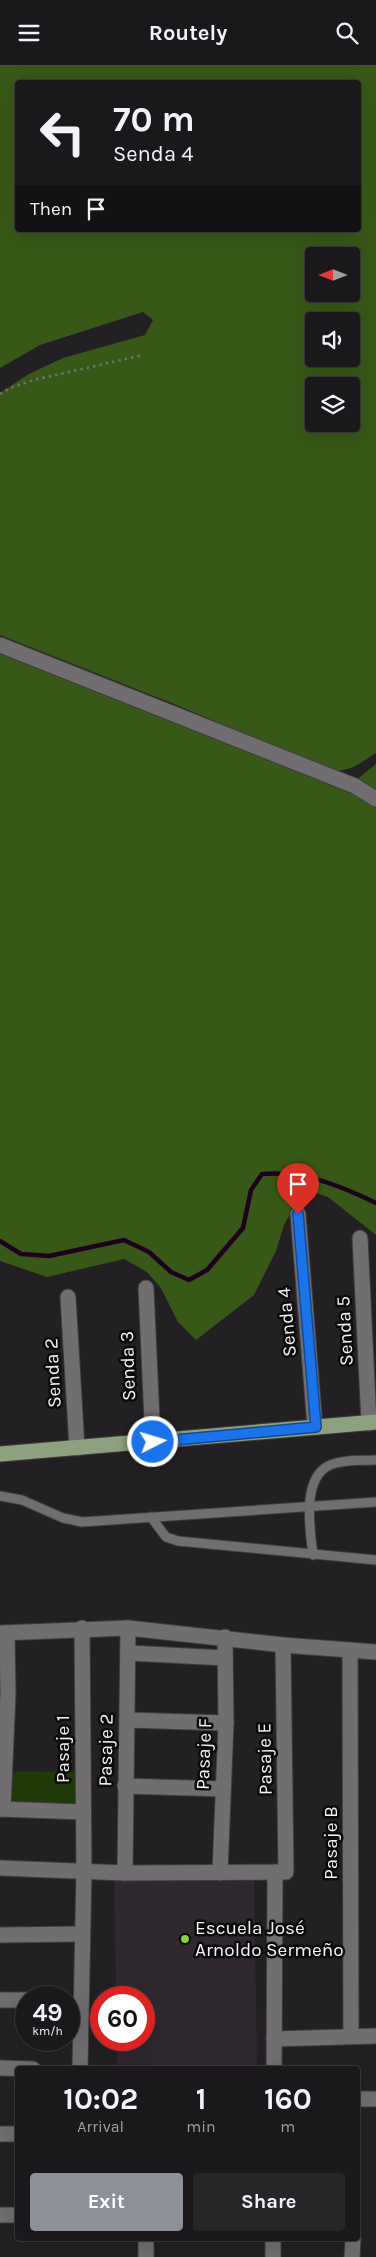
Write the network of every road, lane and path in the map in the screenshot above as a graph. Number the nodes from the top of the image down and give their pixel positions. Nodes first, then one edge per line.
1 (143, 355) dead end
2 (0, 394) edge
3 (0, 645) edge
4 (376, 799) edge
5 (298, 1214) dead end
6 (360, 1238) dead end
7 (146, 1288) dead end
8 (68, 1297) dead end
9 (372, 1423) edge
10 (316, 1427) junction
11 (153, 1442) junction
12 (77, 1448) junction
13 (0, 1454) edge
14 (376, 1460) edge
15 (0, 1495) edge
16 (376, 1502) edge
17 (308, 1507) junction
18 (151, 1517) junction
19 (313, 1555) junction
20 (376, 1560) edge
21 (82, 1628) junction
22 (128, 1628) junction
23 (4, 1633) edge
24 (225, 1637) junction
25 (283, 1645) junction
26 (350, 1650) junction
27 (376, 1652) edge
28 (129, 1653) junction
29 (225, 1658) junction
30 (4, 1694) edge
31 (127, 1720) junction
32 (226, 1723) junction
33 (125, 1787) junction
34 (223, 1789) junction
35 (2, 1809) edge
36 (83, 1812) junction
37 (0, 1868) edge
38 (84, 1870) junction
39 (280, 1872) junction
40 (125, 1873) junction
41 (220, 1873) junction
42 (82, 1934) junction
43 (0, 1935) edge
44 (76, 1986) edge
45 (0, 2000) edge
46 (15, 2000) edge
47 (351, 2035) junction
48 (376, 2036) edge
49 (274, 2039) junction
50 (79, 2051) edge
51 (80, 2066) edge
52 (274, 2066) edge
53 (0, 2068) edge
54 (15, 2068) edge
55 (360, 2099) edge
56 (376, 2099) edge
57 (0, 2134) edge
58 (15, 2134) edge
59 (0, 2215) edge
60 (15, 2215) edge
61 (146, 2241) edge
62 (273, 2241) edge
63 (353, 2241) edge
64 (146, 2257) edge
65 (273, 2257) edge
66 (352, 2257) edge

1 - 2 path
3 - 4 street
5 - 10 street, Senda 4
6 - 9 street, Senda 5
7 - 11 street, Senda 3
8 - 12 street, Senda 2
9 - 10 main road
10 - 11 main road
11 - 12 main road
12 - 13 main road
14 - 17 lane
15 - 18 lane
16 - 17 lane
17 - 18 lane
17 - 19 lane
18 - 19 lane
19 - 20 lane
21 - 22 street
21 - 23 street
21 - 36 street, Pasaje 1
22 - 24 street
22 - 28 street, Pasaje 2
23 - 30 street
24 - 25 street
24 - 29 street, Pasaje F
25 - 26 street
25 - 39 street, Pasaje E
26 - 27 street
26 - 47 street, Pasaje B
28 - 29 street
28 - 31 street, Pasaje 2
29 - 32 street, Pasaje F
30 - 35 street
31 - 32 street
31 - 33 street, Pasaje 2
32 - 34 street, Pasaje F
33 - 34 street
33 - 40 street, Pasaje 2
34 - 41 street, Pasaje F
35 - 36 street
36 - 38 street, Pasaje 1
37 - 38 street
38 - 40 street
38 - 42 street, Pasaje 1
39 - 41 street
39 - 49 street, Pasaje E
40 - 41 street
42 - 43 street
42 - 44 street, Pasaje 1
45 - 46 street
47 - 48 street
47 - 49 street
49 - 52 street, Pasaje E
50 - 51 street, Pasaje 1
53 - 54 street
55 - 56 street
57 - 58 street
59 - 60 street
61 - 64 street
62 - 65 street
63 - 66 street

